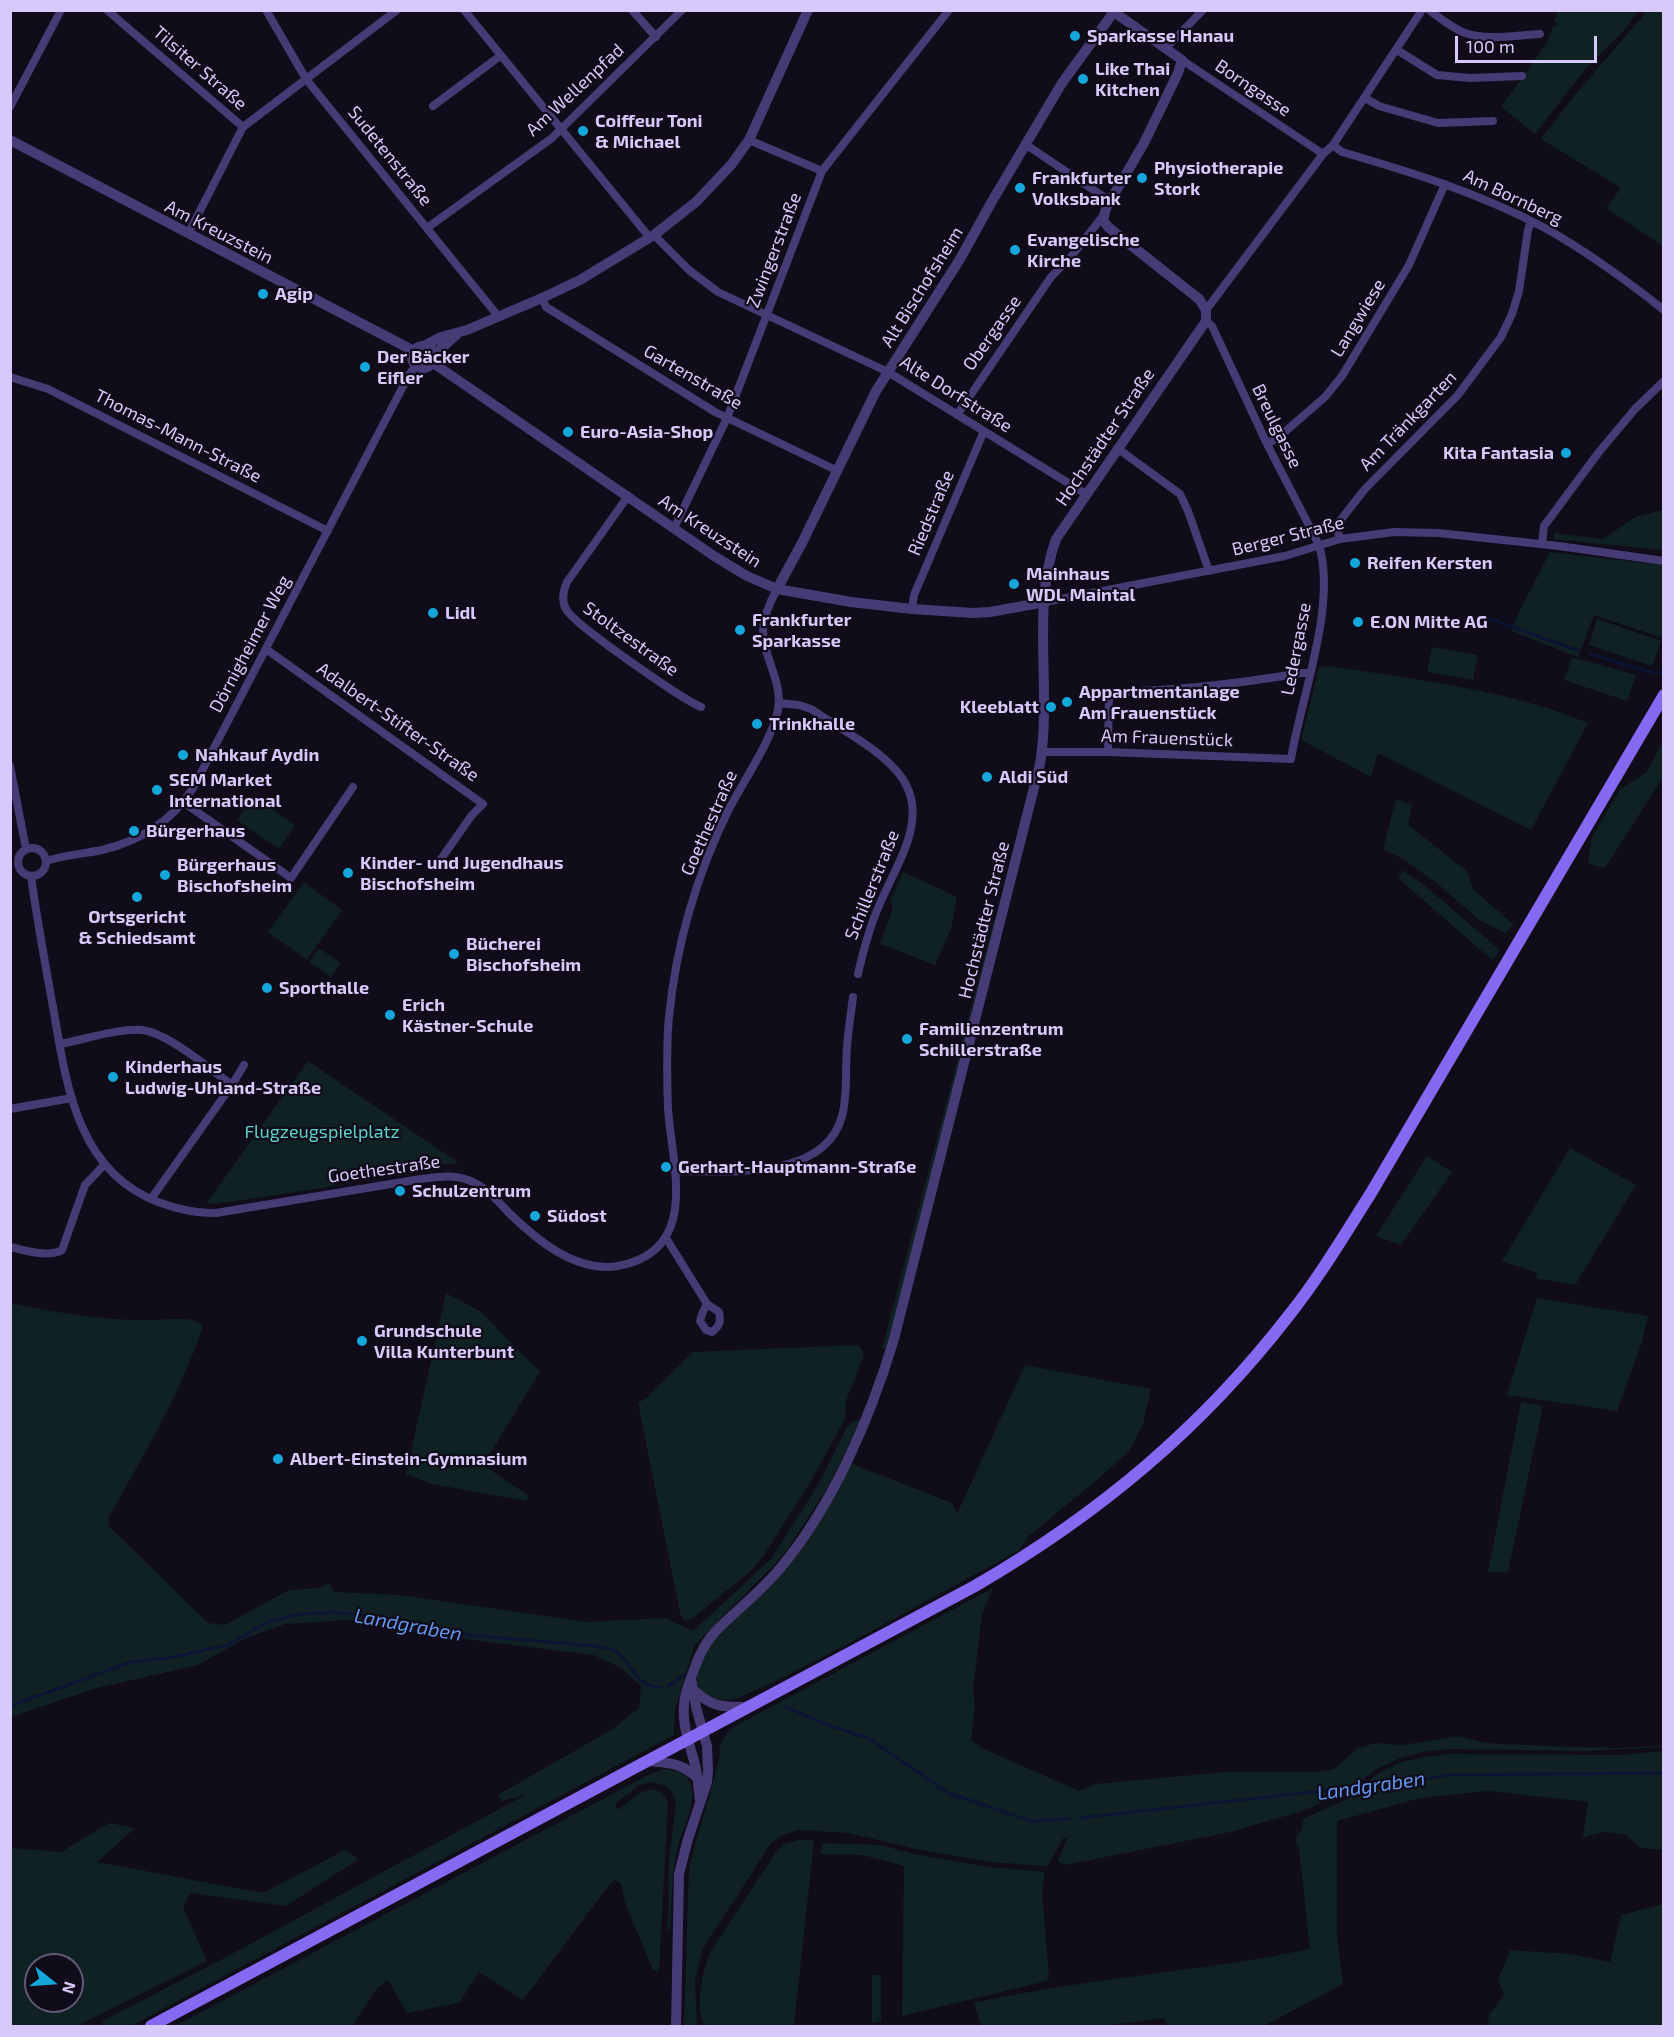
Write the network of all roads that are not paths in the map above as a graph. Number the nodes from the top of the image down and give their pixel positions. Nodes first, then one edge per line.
1 (61, 10) edge
2 (107, 10) edge
3 (266, 10) edge
4 (398, 10) edge
5 (464, 10) edge
6 (632, 10) edge
7 (682, 10) edge
8 (808, 10) edge
9 (949, 10) edge
10 (1203, 10) edge
11 (1422, 10) edge
12 (1429, 10) edge
13 (1112, 12) edge
14 (1540, 34) dead end
15 (656, 37) junction
16 (1167, 47) junction
17 (1397, 50) junction
18 (500, 56) junction
19 (1182, 60) junction
20 (1522, 76) dead end
21 (306, 79) junction
22 (1365, 98) junction
23 (433, 106) dead end
24 (10, 107) edge
25 (1493, 121) dead end
26 (243, 127) junction
27 (561, 128) junction
28 (10, 140) edge
29 (749, 140) junction
30 (1026, 144) junction
31 (1334, 145) junction
32 (1323, 154) junction
33 (822, 171) junction
34 (1445, 184) junction
35 (1110, 201) junction
36 (1103, 216) junction
37 (1531, 222) junction
38 (427, 228) junction
39 (188, 234) junction
40 (652, 237) junction
41 (542, 298) junction
42 (1664, 310) edge
43 (498, 316) junction
44 (767, 316) junction
45 (1205, 319) junction
46 (459, 332) junction
47 (424, 346) junction
48 (414, 351) junction
49 (434, 359) junction
50 (416, 365) junction
51 (888, 372) junction
52 (10, 377) edge
53 (1664, 381) edge
54 (957, 415) junction
55 (727, 418) junction
56 (984, 431) junction
57 (1266, 444) junction
58 (1117, 447) junction
59 (838, 471) junction
60 (1086, 494) junction
61 (628, 496) junction
62 (674, 528) junction
63 (328, 531) junction
64 (1340, 538) junction
65 (1542, 544) junction
66 (1319, 545) junction
67 (1664, 561) edge
68 (1209, 571) junction
69 (777, 589) junction
70 (1045, 602) junction
71 (912, 609) junction
72 (266, 649) junction
73 (1310, 673) junction
74 (1664, 695) edge
75 (779, 703) junction
76 (701, 707) dead end
77 (1042, 752) junction
78 (1108, 752) junction
79 (1291, 759) joint
80 (10, 766) edge
81 (353, 787) dead end
82 (183, 802) junction
83 (26, 849) junction
84 (441, 859) dead end
85 (46, 861) junction
86 (14, 865) edge
87 (31, 876) junction
88 (858, 974) dead end
89 (853, 997) dead end
90 (60, 1044) junction
91 (244, 1065) dead end
92 (232, 1085) junction
93 (72, 1098) junction
94 (10, 1109) edge
95 (105, 1164) junction
96 (675, 1171) junction
97 (151, 1199) junction
98 (666, 1238) junction
99 (10, 1247) edge
100 (707, 1304) dead end
101 (691, 1678) junction
102 (694, 1690) junction
103 (751, 1707) junction
104 (704, 1732) junction
105 (687, 1741) junction
106 (649, 1761) junction
107 (698, 1779) junction
108 (700, 1801) junction
109 (151, 2026) edge
110 (676, 2026) edge

1 - 24 street
2 - 26 street, Tilsiter Straße
3 - 21 street, Sudetenstraße
4 - 21 street
5 - 18 street, Alte Dorfstraße
6 - 15 street
7 - 15 street, Am Wellenpfad
8 - 29 street
9 - 33 street, Zwingerstraße
10 - 16 street
11 - 17 street
12 - 14 street
13 - 16 street, Borngasse
13 - 30 street, Alt Bischofsheim
15 - 27 street, Am Wellenpfad
16 - 19 street, Borngasse
17 - 20 street
17 - 22 street
18 - 23 street
18 - 27 street, Alte Dorfstraße
19 - 32 street, Borngasse
19 - 35 street, Obergasse
21 - 26 street
21 - 38 street, Sudetenstraße
22 - 25 street
22 - 31 street
26 - 39 street
27 - 38 street, Am Wellenpfad
27 - 40 street, Alte Dorfstraße
28 - 39 street, Am Kreuzstein
29 - 33 street
29 - 40 street
30 - 35 street
30 - 51 street, Alt Bischofsheim
31 - 32 street
31 - 34 street, Am Bornberg
32 - 45 street
33 - 44 street, Zwingerstraße
34 - 37 street, Am Bornberg
34 - 57 street, Langwiese
35 - 36 street, Obergasse
36 - 45 street, Breulgasse
36 - 54 street, Obergasse
37 - 42 street, Am Bornberg
37 - 64 street, Am Tränkgarten
38 - 43 street, Sudetenstraße
39 - 48 street, Am Kreuzstein
40 - 41 street
40 - 44 street, Alte Dorfstraße
41 - 43 street
41 - 55 street, Gartenstraße
43 - 46 street
44 - 51 street, Alte Dorfstraße
44 - 55 street, Zwingerstraße
45 - 57 street, Breulgasse
45 - 58 street, Hochstädter Straße
46 - 47 street
46 - 49 street
47 - 48 street
47 - 49 street
48 - 50 street
49 - 50 street
49 - 61 street, Am Kreuzstein
50 - 63 street, Dörnigheimer Weg
51 - 54 street, Alte Dorfstraße
51 - 59 street, Alt Bischofsheim
52 - 63 street, Thomas-Mann-Straße
53 - 65 street
54 - 56 street, Alte Dorfstraße
55 - 59 street, Gartenstraße
55 - 62 street, Zwingerstraße
56 - 60 street, Alte Dorfstraße
56 - 71 street, Riedstraße
57 - 66 street, Breulgasse
58 - 60 street, Hochstädter Straße
58 - 68 street
59 - 69 street, Alt Bischofsheim
60 - 70 street, Hochstädter Straße
61 - 62 street, Am Kreuzstein
61 - 76 street, Stoltzestraße
62 - 69 street, Am Kreuzstein
63 - 72 street, Dörnigheimer Weg
64 - 65 street, Berger Straße
64 - 66 street, Berger Straße
65 - 67 street, Berger Straße
66 - 68 street, Berger Straße
66 - 73 street, Ledergasse
68 - 70 street, Berger Straße
69 - 71 street, Am Kreuzstein
69 - 75 street, Goethestraße
70 - 71 street, Am Kreuzstein
70 - 77 street, Hochstädter Straße
72 - 82 street, Dörnigheimer Weg
72 - 84 street, Adalbert-Stifter-Straße
73 - 78 street
73 - 79 street, Ledergasse
74 - 103 main road
75 - 88 street, Schillerstraße
75 - 96 street, Goethestraße
77 - 78 street, Am Frauenstück
77 - 101 street, Hochstädter Straße
78 - 79 street, Am Frauenstück
80 - 83 street
81 - 82 street
82 - 85 street, Dörnigheimer Weg
83 - 85 street
83 - 86 street
85 - 87 street
86 - 87 street
87 - 90 street, Goethestraße
89 - 96 street
90 - 92 street
90 - 93 street, Goethestraße
91 - 92 street
92 - 97 street
93 - 94 street
93 - 95 street, Goethestraße
95 - 97 street, Goethestraße
95 - 99 street
96 - 98 street, Goethestraße
97 - 98 street, Goethestraße
98 - 100 street
101 - 102 street
101 - 105 street, Hochstädter Straße
102 - 103 street
102 - 104 street
103 - 104 main road
104 - 105 main road
104 - 108 street
105 - 106 main road
105 - 107 street, Hochstädter Straße
106 - 107 street
106 - 109 main road
107 - 108 street, Hochstädter Straße
108 - 110 street

